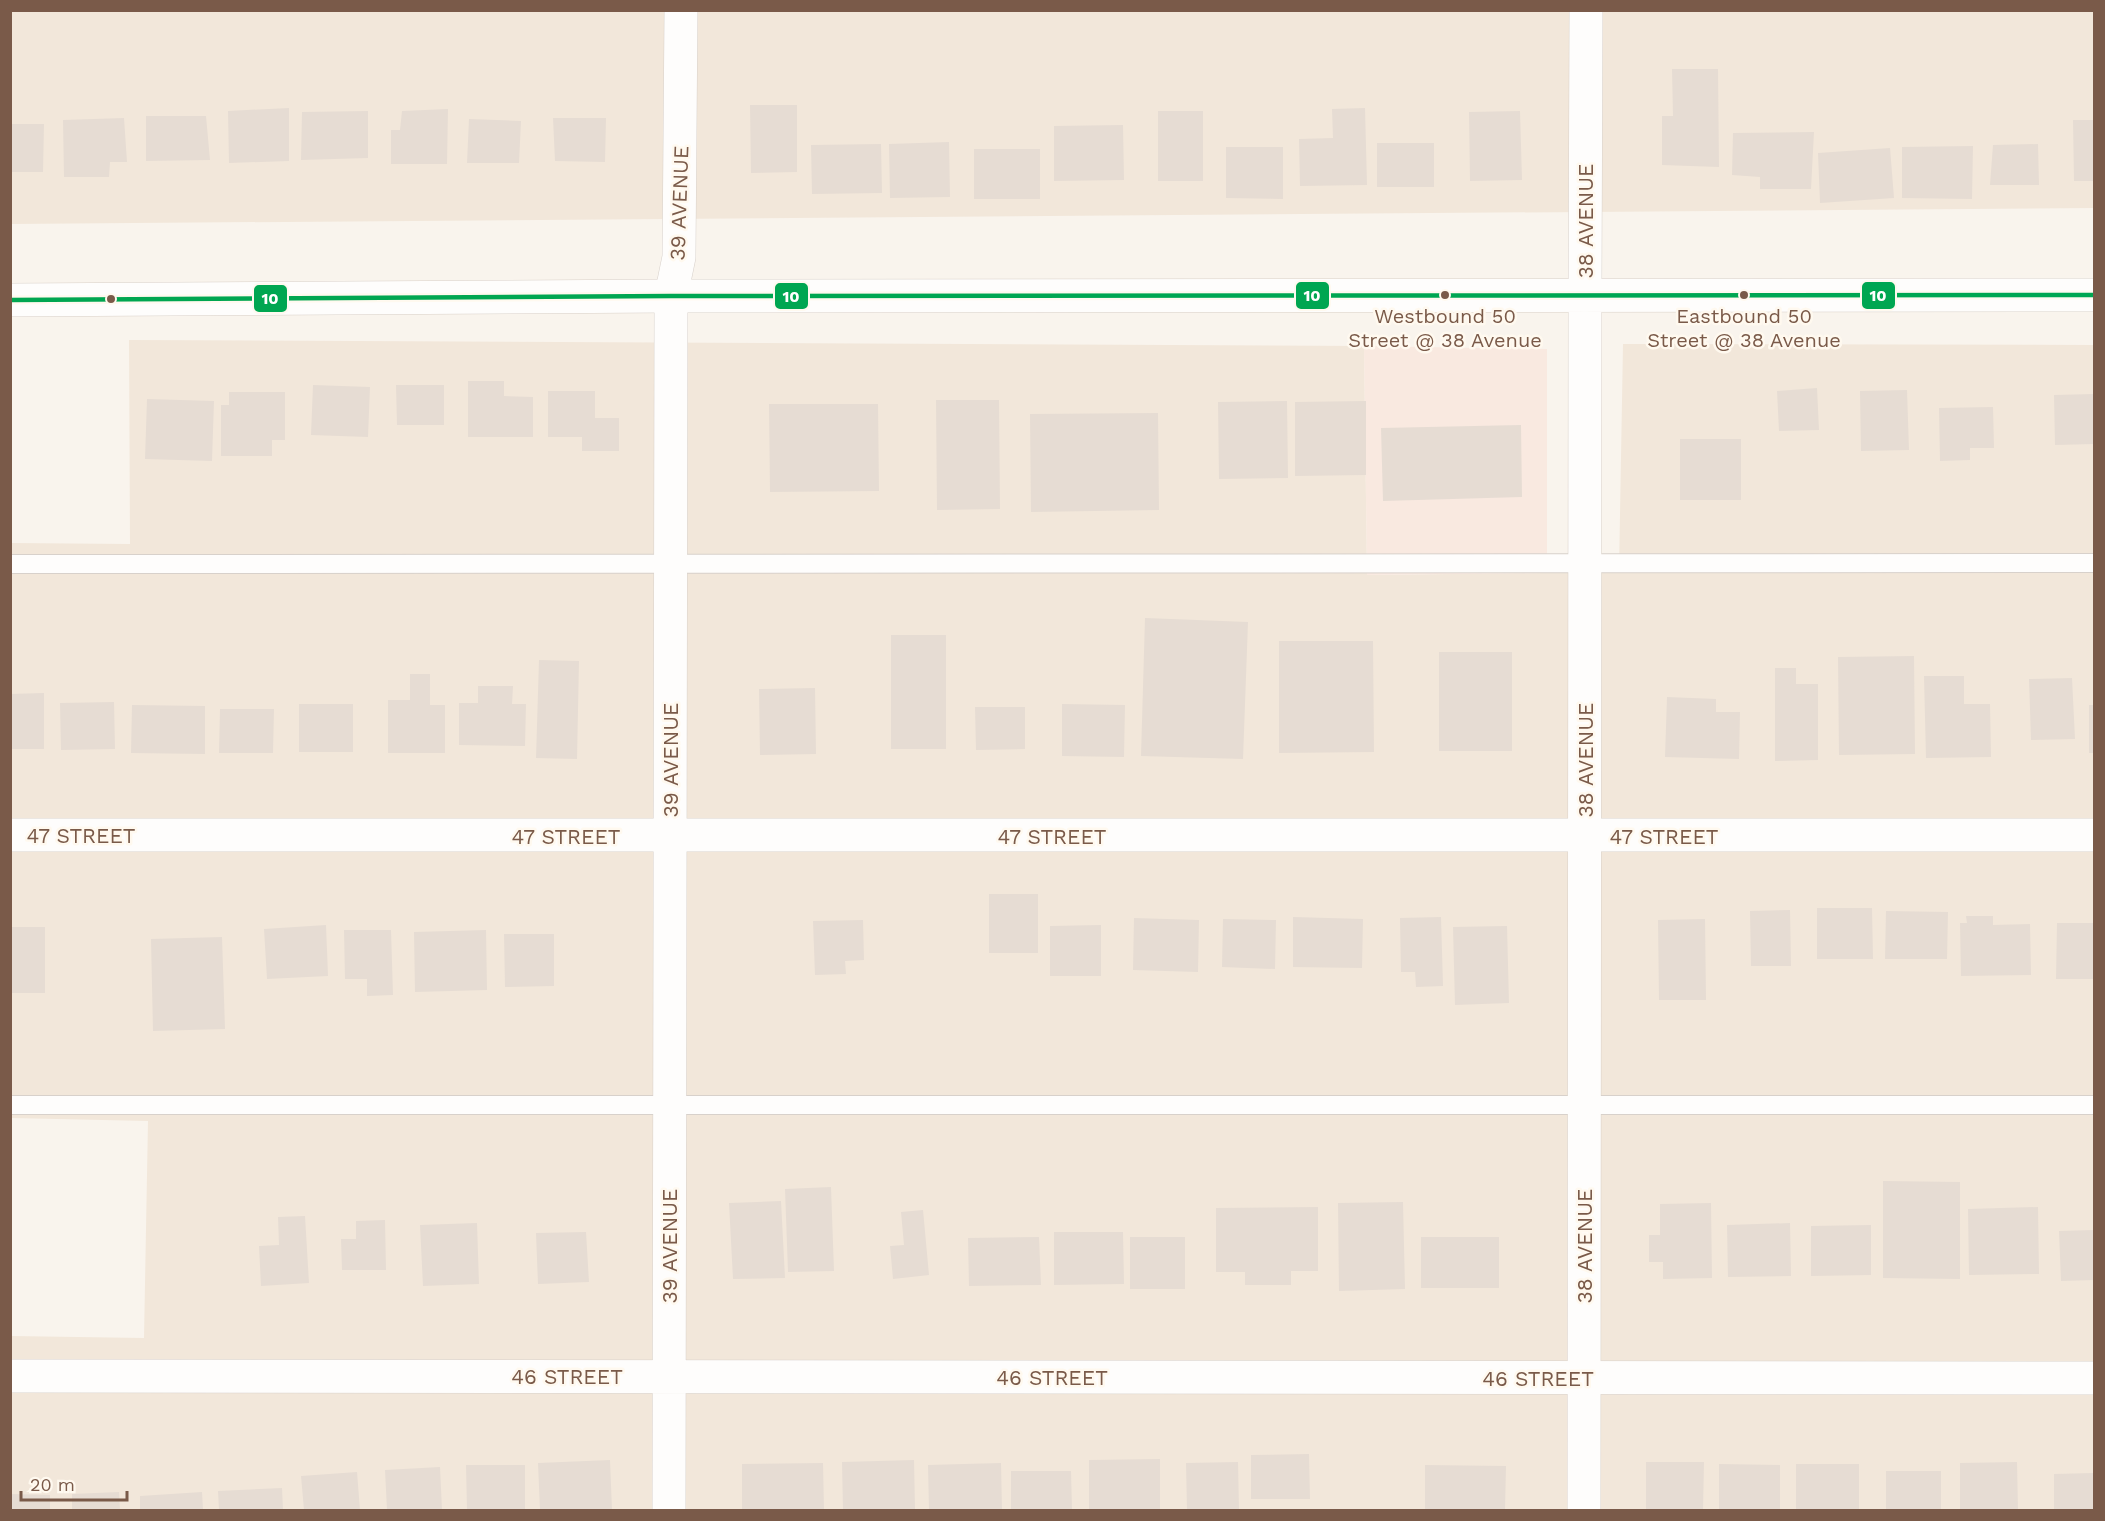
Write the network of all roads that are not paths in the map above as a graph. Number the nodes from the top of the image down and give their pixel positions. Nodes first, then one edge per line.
1 (681, 10) edge
2 (1586, 10) edge
3 (1585, 295) junction
4 (2094, 295) edge
5 (671, 296) junction
6 (10, 300) edge
7 (670, 562) junction
8 (1584, 562) junction
9 (2094, 563) edge
10 (10, 564) edge
11 (10, 835) edge
12 (2094, 835) edge
13 (670, 836) junction
14 (1585, 836) junction
15 (669, 1104) junction
16 (10, 1105) edge
17 (1585, 1105) junction
18 (2094, 1105) edge
19 (10, 1376) edge
20 (669, 1376) junction
21 (1584, 1378) junction
22 (2094, 1378) edge
23 (669, 1510) edge
24 (1584, 1510) edge

1 - 5 street, 39 AVENUE
2 - 3 street, 38 AVENUE
3 - 4 street
3 - 5 street
3 - 8 street, 38 AVENUE
5 - 6 street
5 - 7 street, 39 AVENUE
7 - 8 lane
7 - 10 lane
7 - 13 street, 39 AVENUE
8 - 9 lane
8 - 14 street, 38 AVENUE
11 - 13 street, 47 STREET
12 - 14 street, 47 STREET
13 - 14 street, 47 STREET
13 - 15 street, 39 AVENUE
14 - 17 street, 38 AVENUE
15 - 16 lane
15 - 17 lane
15 - 20 street, 39 AVENUE
17 - 18 lane
17 - 21 street, 38 AVENUE
19 - 20 street, 46 STREET
20 - 21 street, 46 STREET
20 - 23 street, 39 AVENUE
21 - 22 street, 46 STREET
21 - 24 street, 38 AVENUE

